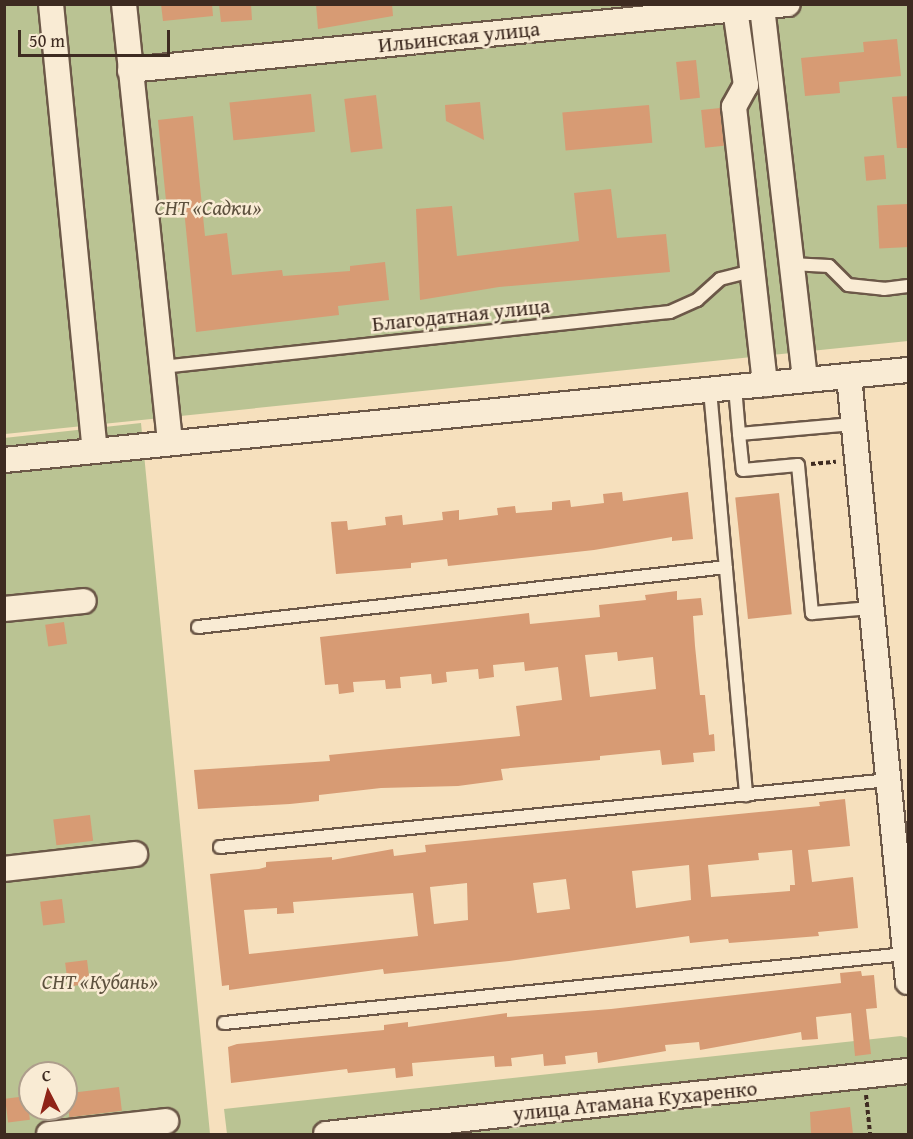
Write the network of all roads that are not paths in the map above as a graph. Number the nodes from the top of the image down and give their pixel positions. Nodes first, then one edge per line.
1 (51, 4) edge
2 (124, 4) edge
3 (788, 4) edge
4 (750, 7) edge
5 (130, 70) junction
6 (791, 264) junction
7 (753, 272) junction
8 (909, 286) edge
9 (162, 367) junction
10 (909, 370) edge
11 (849, 376) junction
12 (804, 380) junction
13 (765, 384) junction
14 (735, 387) junction
15 (710, 390) junction
16 (853, 424) junction
17 (739, 434) junction
18 (170, 443) junction
19 (95, 451) junction
20 (4, 460) edge
21 (726, 567) junction
22 (84, 601) dead end
23 (872, 608) junction
24 (4, 609) edge
25 (198, 627) dead end
26 (889, 780) junction
27 (746, 795) junction
28 (220, 846) dead end
29 (135, 854) dead end
30 (4, 869) edge
31 (906, 954) junction
32 (909, 982) edge
33 (224, 1023) dead end
34 (909, 1071) edge
35 (166, 1121) dead end
36 (49, 1134) edge
37 (326, 1134) edge

1 - 19 street
2 - 5 street
3 - 4 street, Ильинская улица
4 - 5 street, Ильинская улица
4 - 6 street
4 - 7 street
5 - 9 street
6 - 8 lane
6 - 12 street
7 - 9 lane, Благодатная улица
7 - 13 street
9 - 18 street
10 - 11 street
11 - 12 street
11 - 16 street
12 - 13 street
13 - 14 street
14 - 15 street
14 - 17 lane
15 - 18 street
15 - 21 lane
16 - 17 lane
16 - 23 street
17 - 23 lane
18 - 19 street
19 - 20 street
21 - 25 lane
21 - 27 lane
22 - 24 street
23 - 26 street
26 - 27 lane
26 - 31 street
27 - 28 lane
29 - 30 street
31 - 32 street
31 - 33 lane
34 - 37 street, улица Атамана Кухаренко
35 - 36 street

